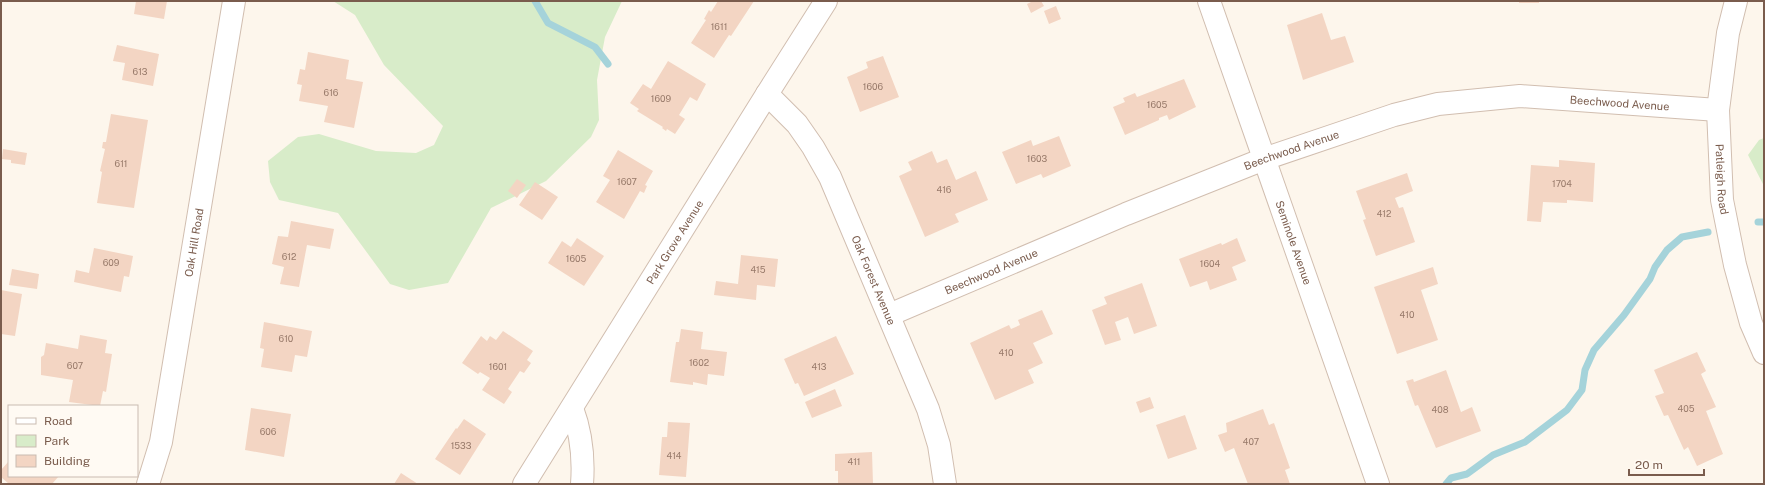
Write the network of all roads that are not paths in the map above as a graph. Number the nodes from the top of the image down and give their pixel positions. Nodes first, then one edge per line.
1 (234, 1) edge
2 (826, 1) edge
3 (1209, 1) edge
4 (1736, 1) edge
5 (766, 94) junction
6 (1718, 110) junction
7 (1264, 159) junction
8 (889, 315) junction
9 (1764, 353) edge
10 (572, 408) junction
11 (148, 484) edge
12 (524, 484) edge
13 (582, 484) edge
14 (945, 484) edge
15 (1378, 484) edge

1 - 11 street, Oak Hill Road
2 - 5 street, Park Grove Avenue
3 - 7 street, Seminole Avenue
4 - 6 street, Patleigh Road
5 - 8 street, Oak Forest Avenue
5 - 10 street, Park Grove Avenue
6 - 7 street, Beechwood Avenue
6 - 9 street, Patleigh Road
7 - 8 street, Beechwood Avenue
7 - 15 street, Seminole Avenue
8 - 14 street, Oak Forest Avenue
10 - 12 street, Park Grove Avenue
10 - 13 street

